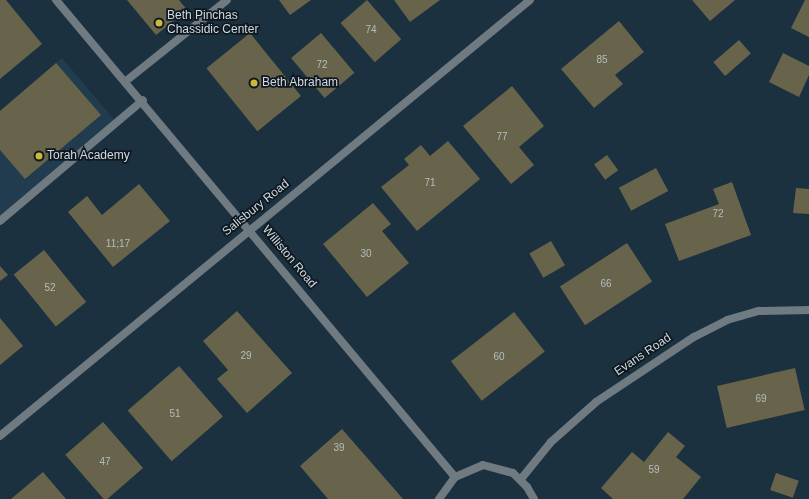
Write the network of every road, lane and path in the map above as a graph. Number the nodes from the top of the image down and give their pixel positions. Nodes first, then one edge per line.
1 (56, 0) edge
2 (227, 0) edge
3 (530, 0) edge
4 (126, 81) junction
5 (143, 100) junction
6 (0, 221) edge
7 (250, 228) junction
8 (809, 310) edge
9 (0, 436) edge
10 (454, 477) junction
11 (521, 479) junction
12 (439, 499) edge
13 (534, 499) edge

1 - 4 street, Williston Road
2 - 4 street
3 - 7 street, Salisbury Road
4 - 5 street, Williston Road
5 - 6 street
5 - 7 street, Williston Road
7 - 9 street, Salisbury Road
7 - 10 street, Williston Road
8 - 11 street, Evans Road
10 - 11 street
10 - 12 street
11 - 13 street

